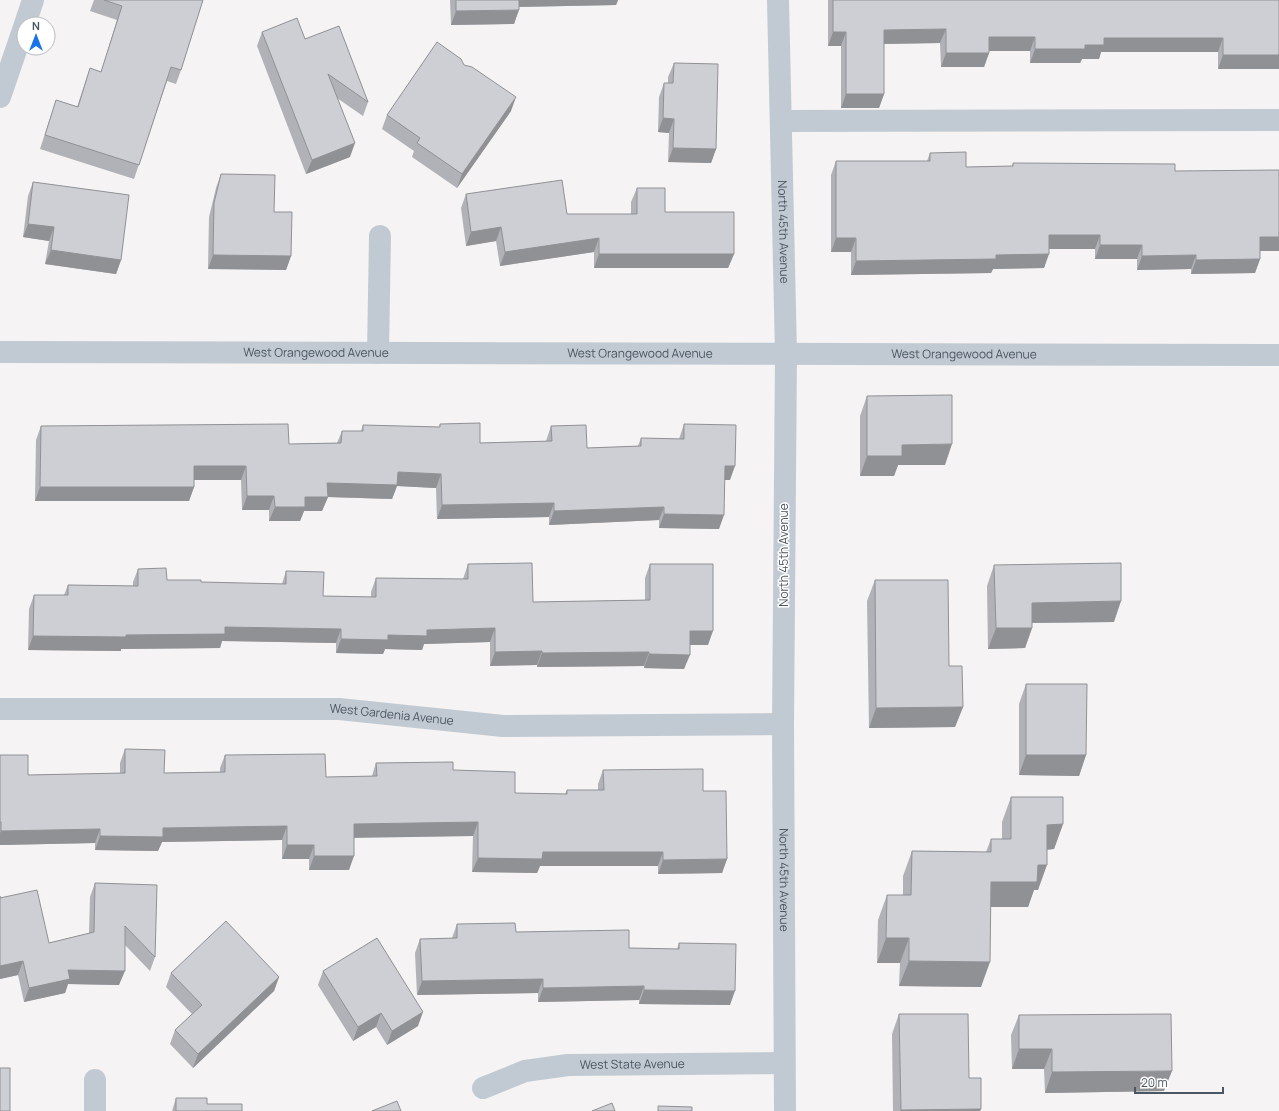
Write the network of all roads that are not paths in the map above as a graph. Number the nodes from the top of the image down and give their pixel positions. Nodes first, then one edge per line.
1 (33, 0) edge
2 (778, 0) edge
3 (27, 16) edge
4 (16, 49) edge
5 (0, 97) edge
6 (1279, 120) edge
7 (781, 121) junction
8 (380, 236) dead end
9 (0, 352) edge
10 (378, 353) junction
11 (786, 354) junction
12 (1279, 355) edge
13 (0, 709) edge
14 (783, 724) junction
15 (784, 1064) junction
16 (95, 1080) dead end
17 (483, 1088) dead end
18 (94, 1111) edge
19 (785, 1111) edge

1 - 3 street
2 - 7 street, North 45th Avenue
4 - 5 street
6 - 7 street
7 - 11 street, North 45th Avenue
8 - 10 street
9 - 10 street, West Orangewood Avenue
10 - 11 street, West Orangewood Avenue
11 - 12 street, West Orangewood Avenue
11 - 14 street, North 45th Avenue
13 - 14 street, West Gardenia Avenue
14 - 15 street, North 45th Avenue
15 - 17 street, West State Avenue
15 - 19 street, North 45th Avenue
16 - 18 street

